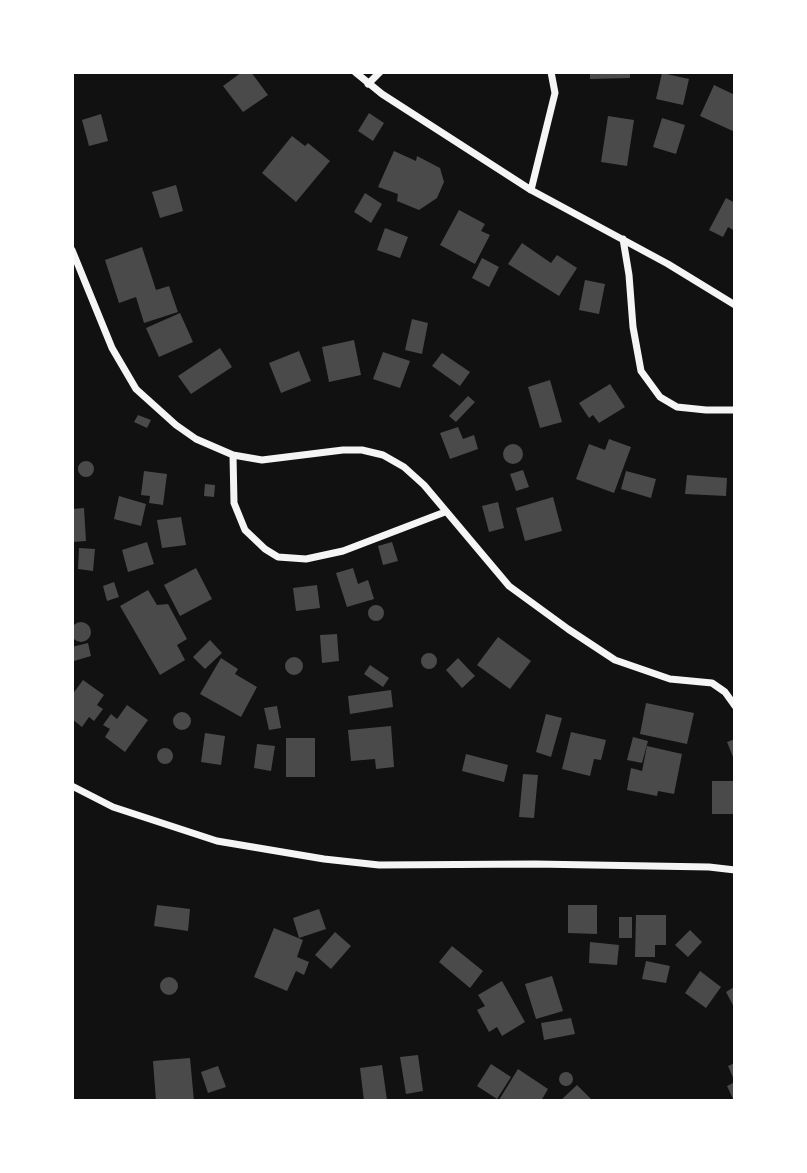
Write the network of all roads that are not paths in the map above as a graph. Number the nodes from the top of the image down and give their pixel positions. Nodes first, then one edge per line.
1 (355, 72) edge
2 (380, 72) edge
3 (551, 72) edge
4 (368, 84) junction
5 (531, 190) junction
6 (623, 239) junction
7 (72, 250) edge
8 (735, 305) edge
9 (735, 410) edge
10 (233, 455) junction
11 (445, 512) junction
12 (735, 706) edge
13 (72, 786) edge
14 (735, 870) edge

1 - 4 street
2 - 4 street
3 - 5 street
4 - 5 street
5 - 6 street
6 - 8 street
6 - 9 street
7 - 10 street
10 - 11 street
10 - 11 street
11 - 12 street
13 - 14 street

